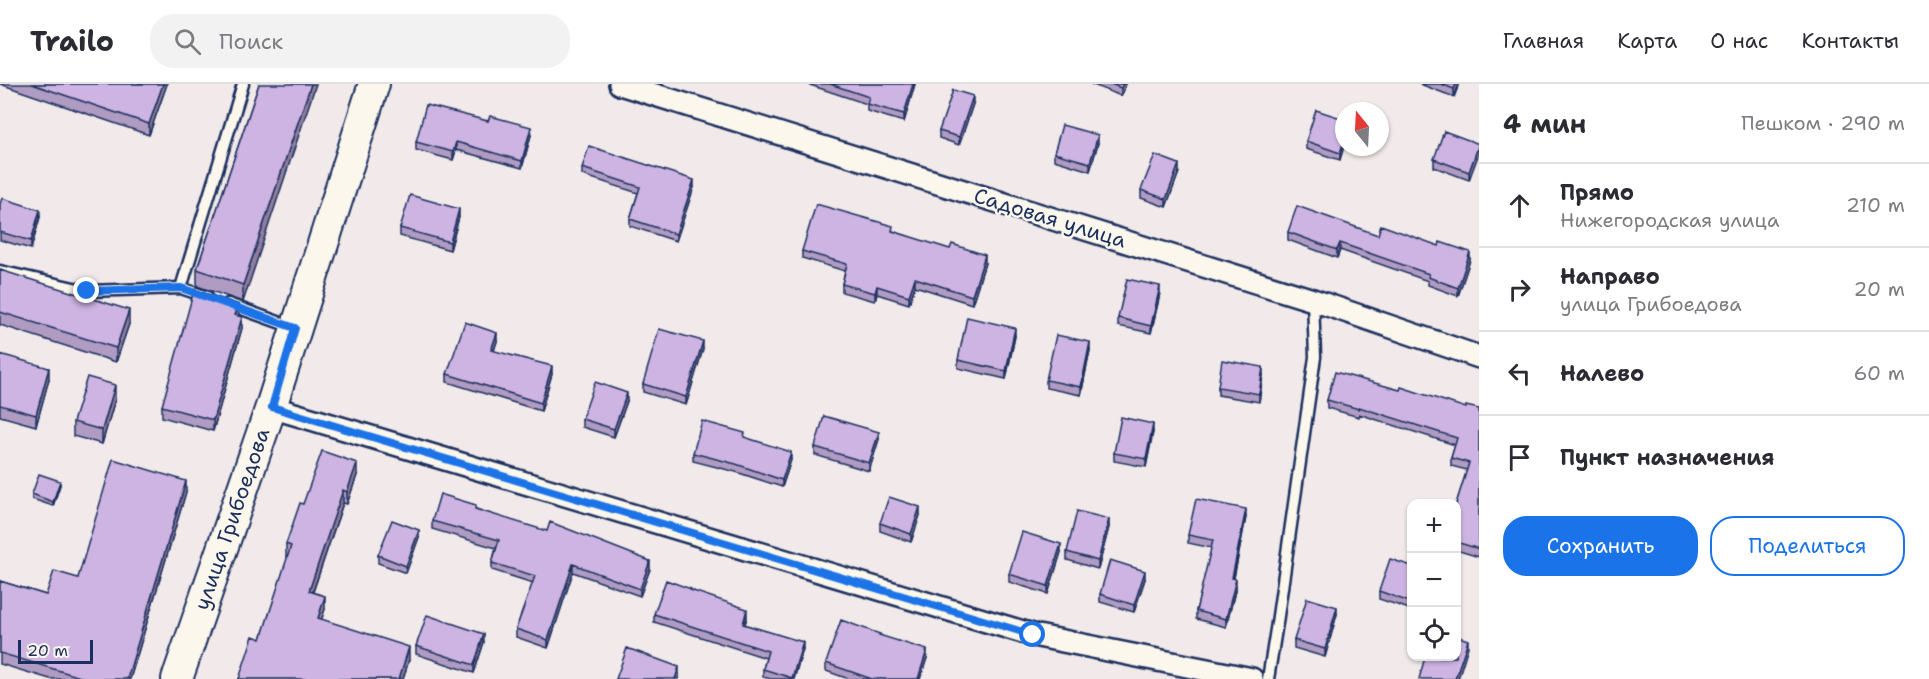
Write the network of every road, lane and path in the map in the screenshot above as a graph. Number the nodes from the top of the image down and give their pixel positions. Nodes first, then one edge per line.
1 (243, 84) edge
2 (374, 84) edge
3 (621, 84) edge
4 (0, 271) edge
5 (181, 288) junction
6 (1313, 300) junction
7 (295, 328) junction
8 (1479, 357) edge
9 (272, 407) junction
10 (177, 679) edge
11 (1252, 679) edge
12 (1268, 679) edge

1 - 5 lane
2 - 7 street, улица Грибоедова
3 - 6 street, Садовая улица
4 - 5 lane
5 - 7 lane
6 - 8 street, Садовая улица
6 - 12 lane
7 - 9 street, улица Грибоедова
9 - 10 street, улица Грибоедова
9 - 11 street

